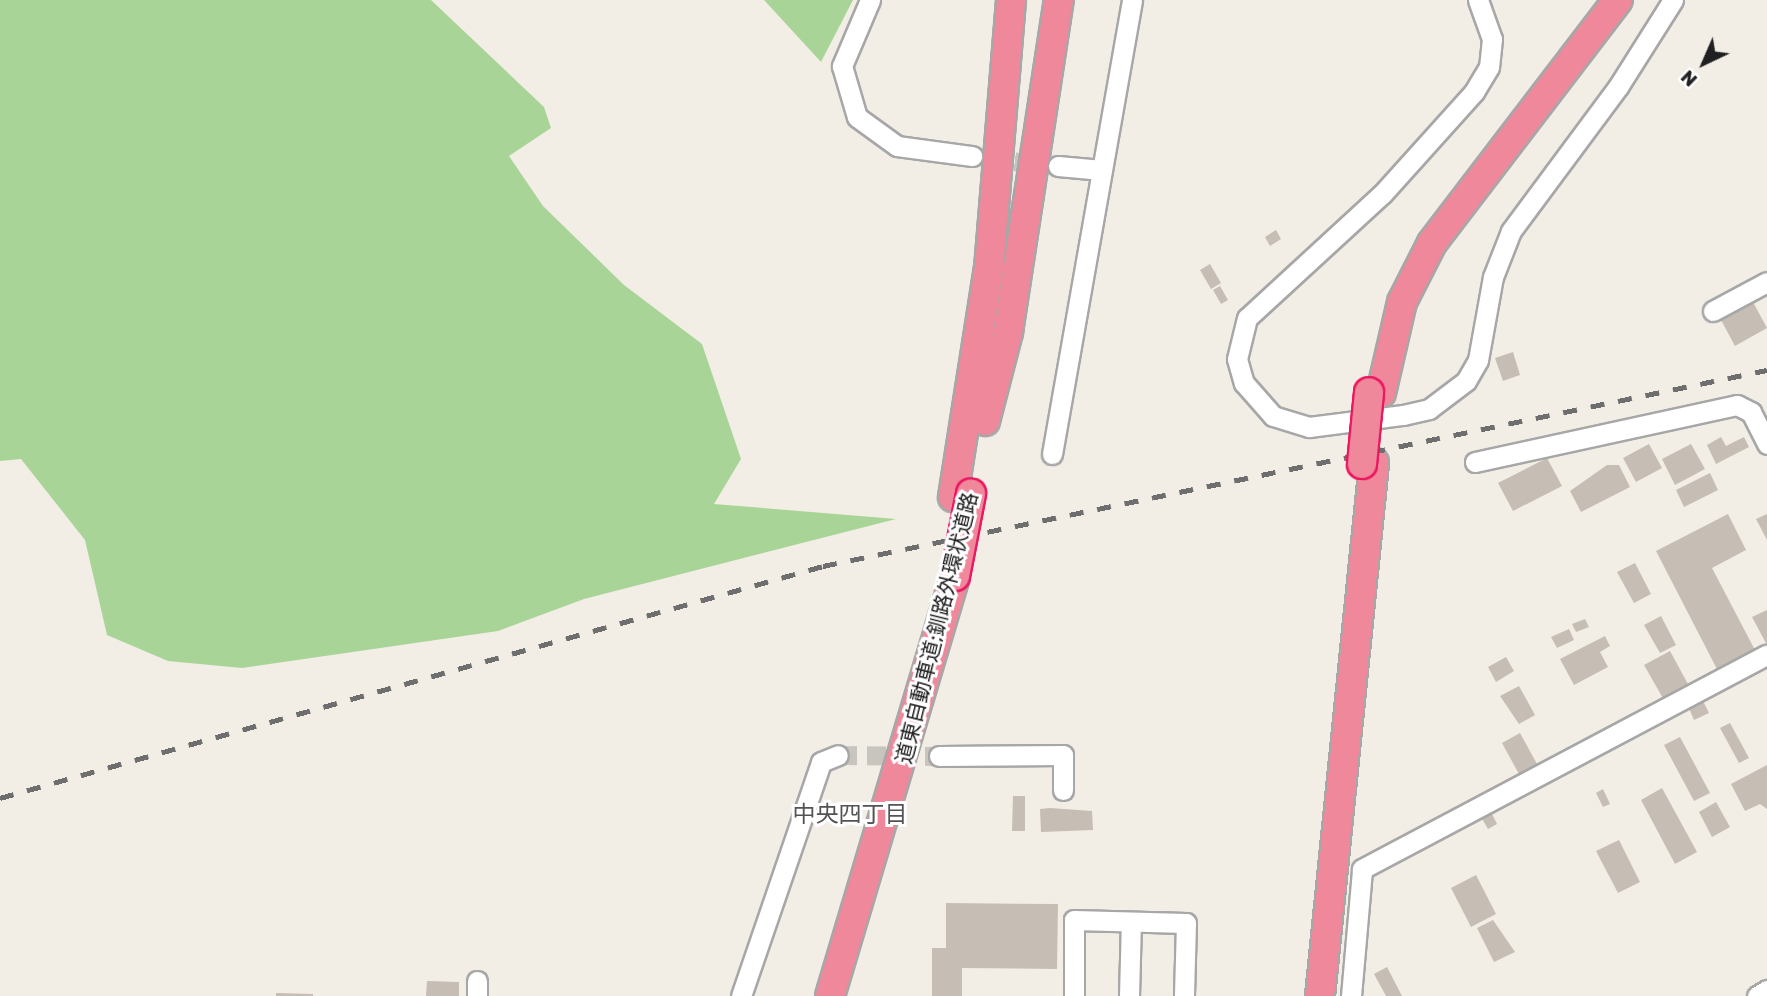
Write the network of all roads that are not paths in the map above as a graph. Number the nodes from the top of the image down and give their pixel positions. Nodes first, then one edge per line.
1 (870, 0) edge
2 (992, 0) edge
3 (1011, 0) edge
4 (1024, 0) edge
5 (1059, 0) edge
6 (1132, 0) edge
7 (1478, 0) edge
8 (1604, 0) edge
9 (1618, 0) edge
10 (1673, 0) edge
11 (972, 156) tunnel mouth
12 (1058, 166) tunnel mouth
13 (1102, 170) junction
14 (989, 268) junction
15 (1767, 282) edge
16 (1713, 311) dead end
17 (1375, 392) junction
18 (985, 421) junction
19 (1767, 443) edge
20 (1052, 454) dead end
21 (1475, 462) dead end
22 (1368, 464) junction
23 (962, 495) junction
24 (945, 577) junction
25 (1767, 655) edge
26 (838, 755) dead end
27 (939, 756) tunnel mouth
28 (1063, 790) dead end
29 (1131, 922) junction
30 (1767, 990) edge
31 (741, 996) edge
32 (816, 996) edge
33 (830, 996) edge
34 (1074, 996) edge
35 (1129, 996) edge
36 (1184, 996) edge
37 (1310, 996) edge
38 (1320, 996) edge
39 (1351, 996) edge
40 (1757, 996) edge

1 - 11 street
2 - 14 highway
3 - 14 highway, 道東自動車道;釧路外環状道路
4 - 18 highway, 道東自動車道;釧路外環状道路
5 - 18 highway
6 - 13 street
7 - 10 street
8 - 17 highway
9 - 17 highway
12 - 13 street
13 - 20 street
14 - 23 highway, 道東自動車道;釧路外環状道路
15 - 16 street
17 - 22 highway
18 - 23 highway, 道東自動車道;釧路外環状道路
19 - 21 street
22 - 37 highway
22 - 38 highway
23 - 24 highway, 道東自動車道;釧路外環状道路, bridge
24 - 32 highway, 道東自動車道;釧路外環状道路
24 - 33 highway, 道東自動車道;釧路外環状道路
25 - 39 street
26 - 31 street
27 - 28 street
29 - 34 street
29 - 35 street
29 - 36 street
30 - 40 street

